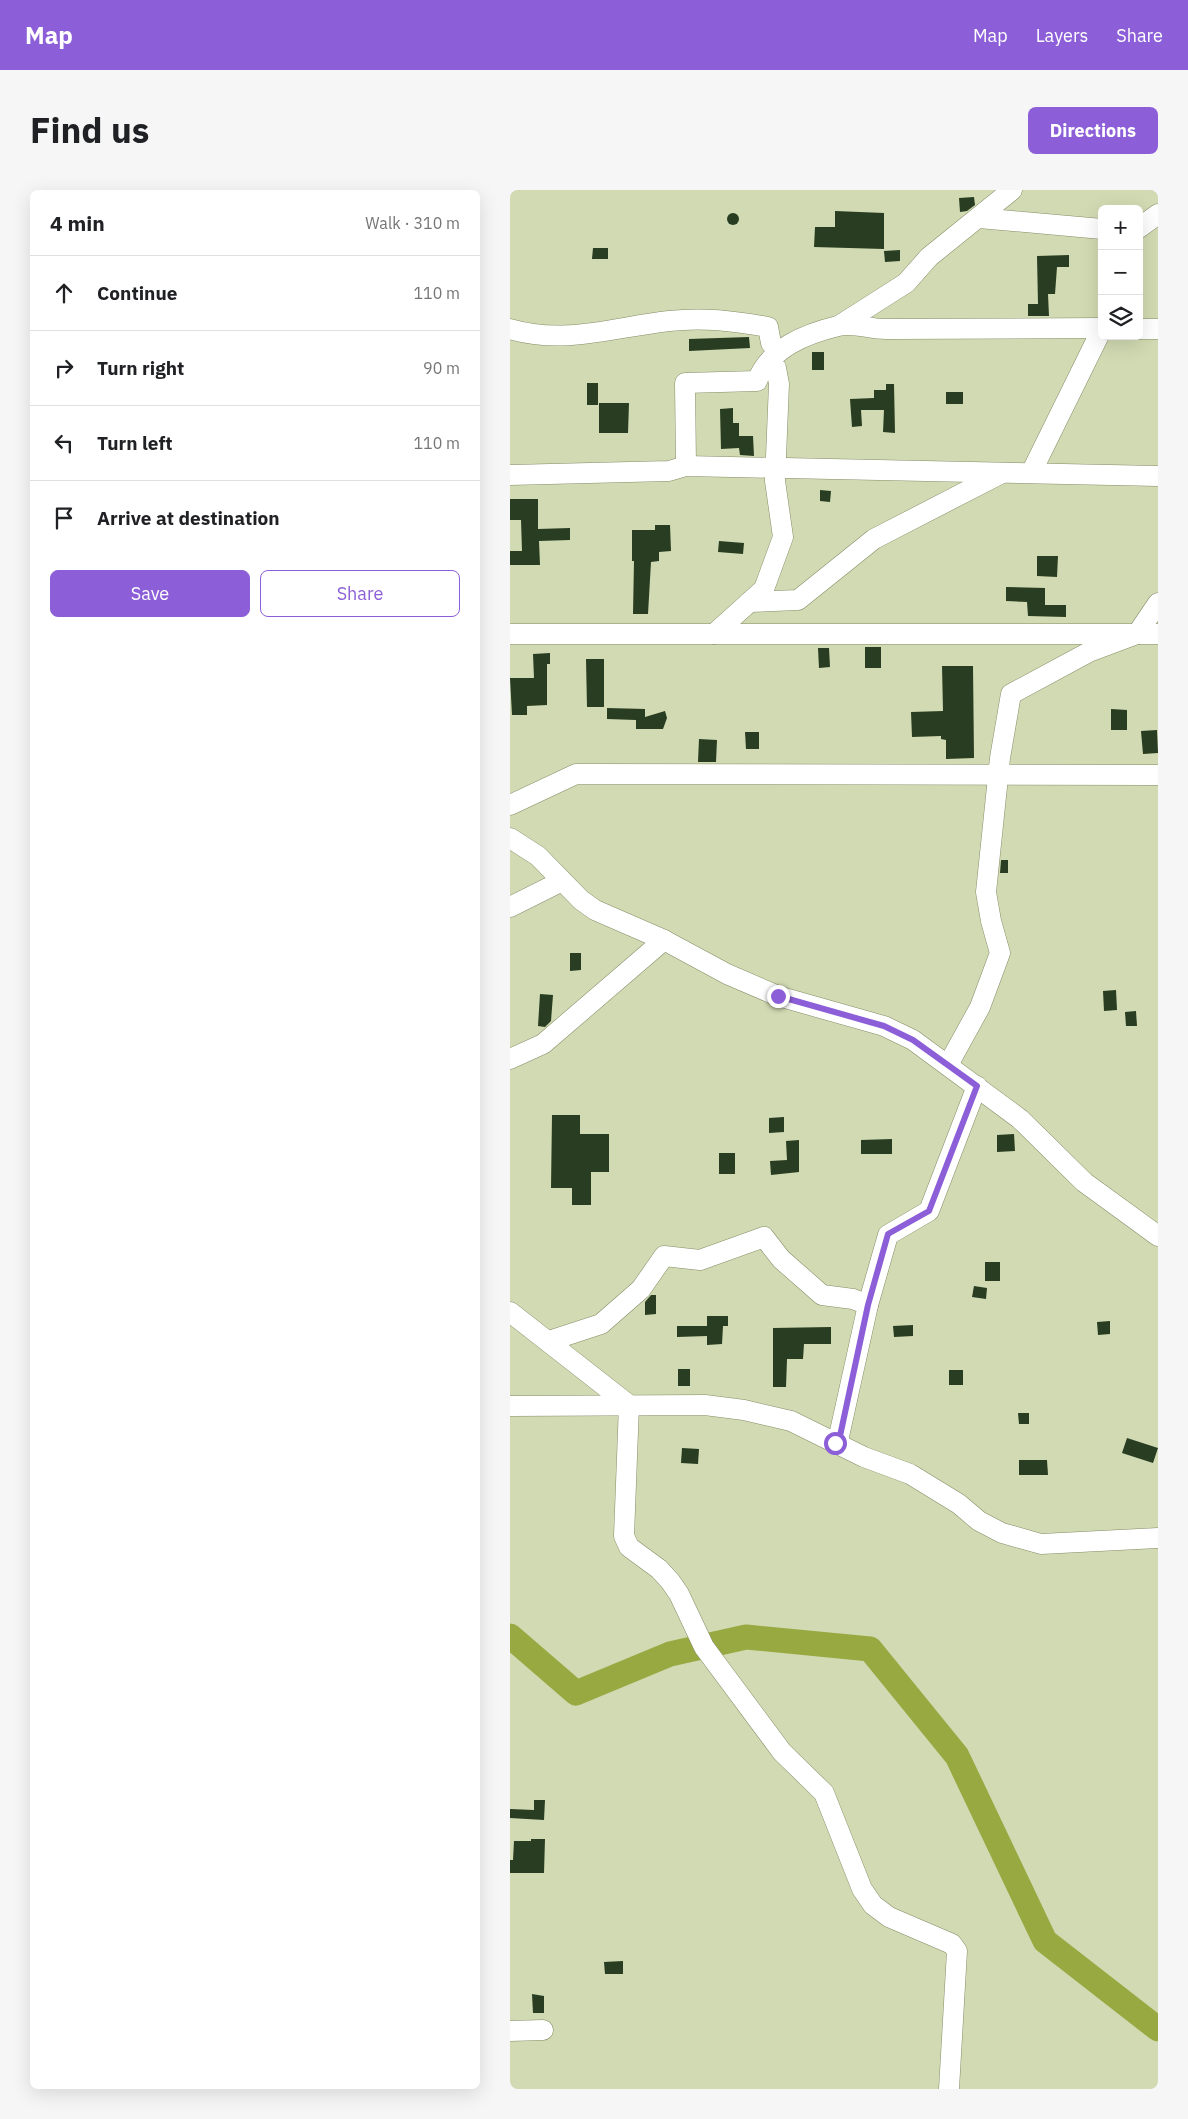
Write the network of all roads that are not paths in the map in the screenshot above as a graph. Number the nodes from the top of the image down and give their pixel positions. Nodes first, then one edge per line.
1 (1012, 190) edge
2 (1158, 214) edge
3 (979, 218) junction
4 (1143, 226) edge
5 (1098, 229) edge
6 (840, 325) junction
7 (510, 329) edge
8 (1098, 329) edge
9 (1143, 329) edge
10 (1158, 329) edge
11 (1098, 337) edge
12 (771, 343) dead end
13 (776, 368) dead end
14 (686, 466) junction
15 (776, 468) junction
16 (1004, 473) junction
17 (1031, 473) junction
18 (510, 475) edge
19 (1158, 476) edge
20 (749, 602) junction
21 (1158, 603) edge
22 (510, 634) edge
23 (714, 634) junction
24 (1137, 634) junction
25 (1158, 634) edge
26 (998, 774) junction
27 (1158, 775) edge
28 (510, 805) edge
29 (510, 838) edge
30 (562, 881) junction
31 (510, 906) edge
32 (664, 940) junction
33 (510, 1059) edge
34 (948, 1065) junction
35 (977, 1086) junction
36 (1158, 1236) edge
37 (868, 1305) junction
38 (510, 1312) edge
39 (549, 1341) junction
40 (629, 1405) junction
41 (510, 1406) edge
42 (835, 1443) junction
43 (1158, 1538) edge
44 (543, 2030) dead end
45 (510, 2031) edge
46 (949, 2089) edge

1 - 3 street
2 - 4 street
3 - 5 street
3 - 6 street
6 - 8 street
6 - 14 street
7 - 12 street
9 - 10 street
11 - 17 street
13 - 15 street
14 - 15 street
14 - 18 street
15 - 16 street
15 - 20 street
16 - 17 street
16 - 20 street
17 - 19 street
20 - 23 street
21 - 24 street
22 - 23 street
23 - 24 street
24 - 25 street
24 - 26 street
26 - 27 street
26 - 28 street
26 - 34 street
29 - 30 street
30 - 31 street
30 - 32 street
32 - 33 street
32 - 34 street
34 - 35 street
35 - 36 street
35 - 37 street
37 - 39 street
37 - 42 street
38 - 39 street
39 - 40 street
40 - 41 street
40 - 42 street
40 - 46 street
42 - 43 street
44 - 45 street

